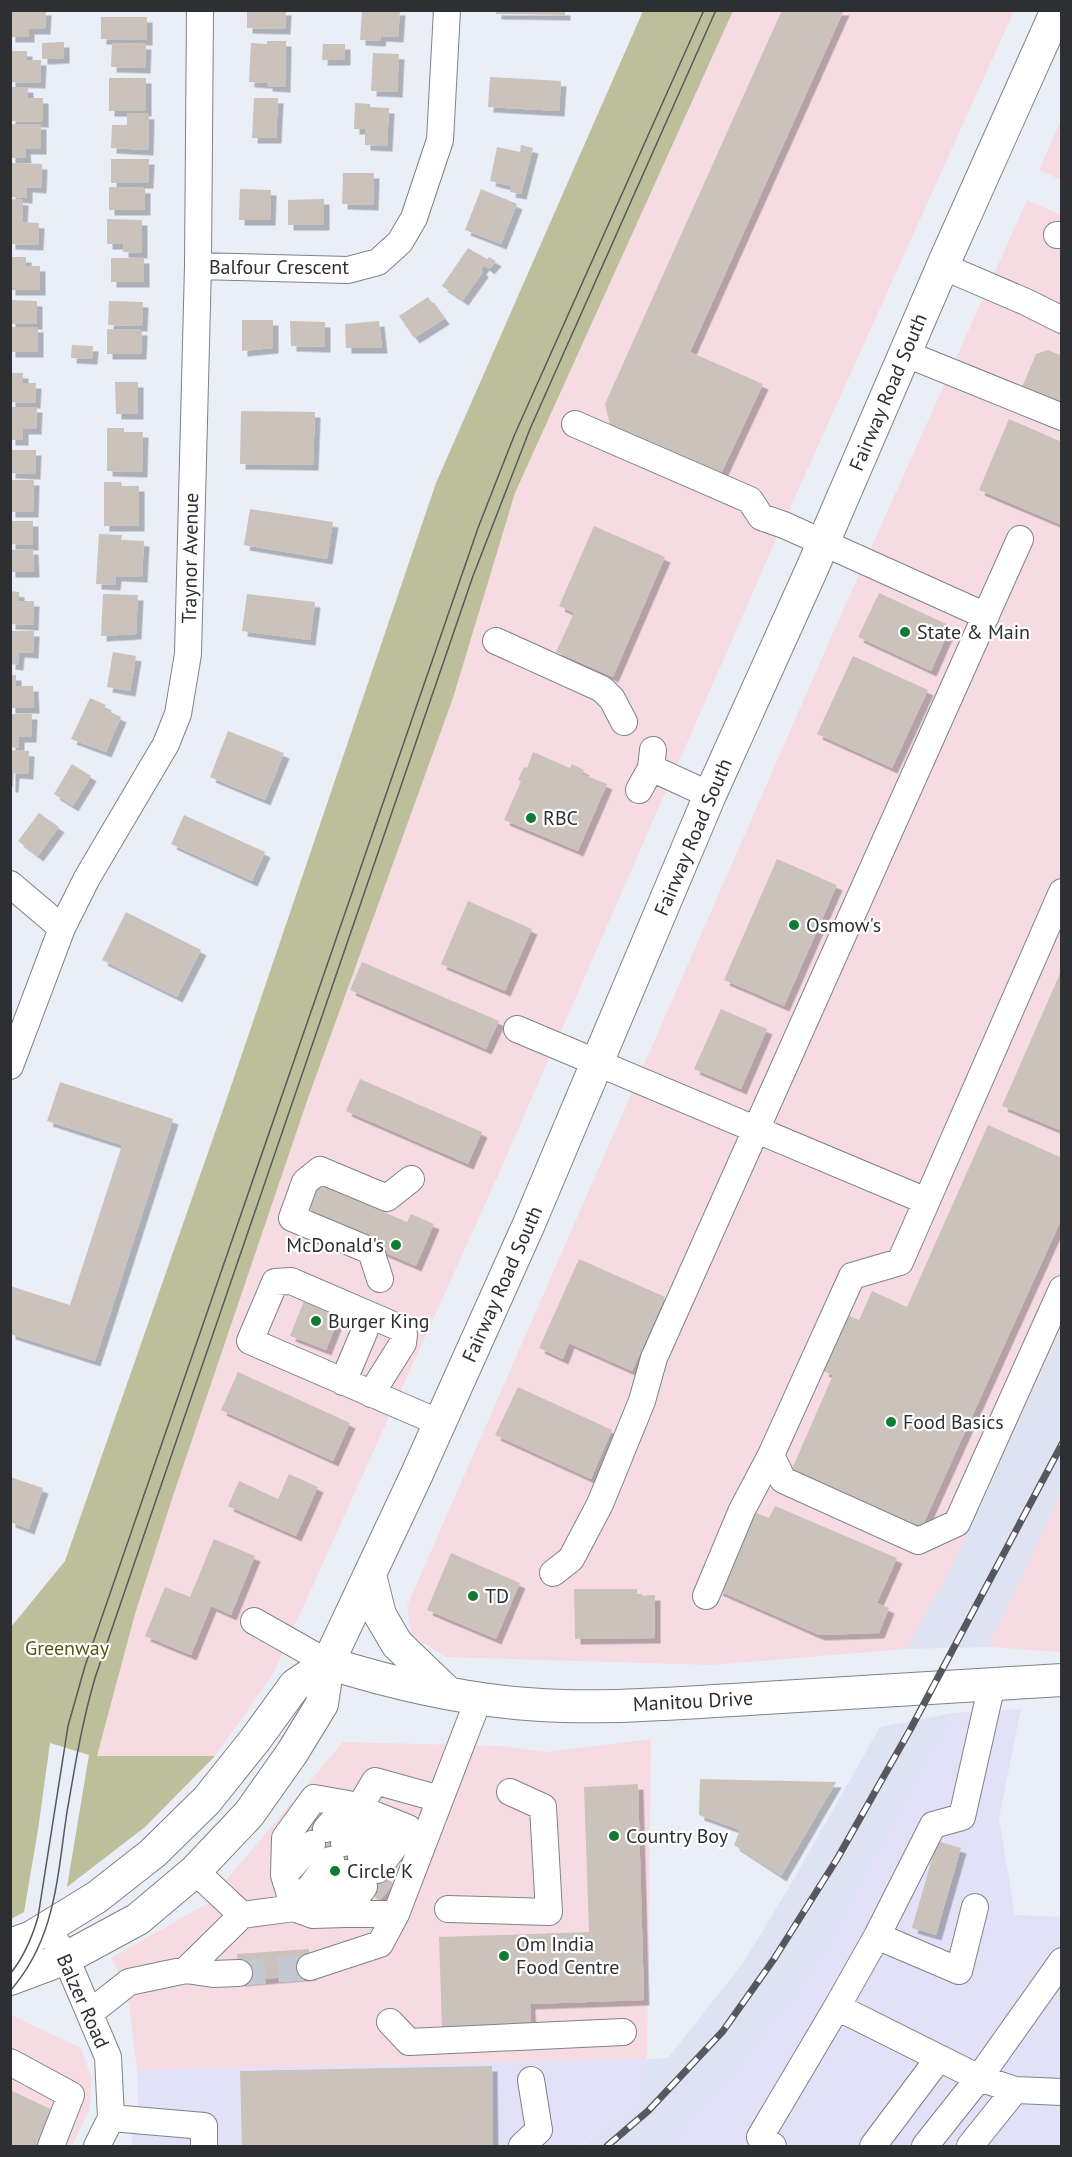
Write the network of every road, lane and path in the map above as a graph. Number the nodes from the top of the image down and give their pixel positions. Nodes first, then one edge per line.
1 (200, 10) edge
2 (447, 10) edge
3 (1057, 10) edge
4 (942, 266) junction
5 (198, 267) junction
6 (1062, 320) edge
7 (904, 353) junction
8 (1062, 417) edge
9 (575, 424) dead end
10 (1020, 539) dead end
11 (824, 543) junction
12 (986, 616) junction
13 (496, 641) dead end
14 (624, 722) dead end
15 (648, 769) dead end
16 (710, 795) junction
17 (10, 884) edge
18 (1062, 892) edge
19 (62, 928) junction
20 (517, 1029) dead end
21 (597, 1063) junction
22 (10, 1066) edge
23 (756, 1128) junction
24 (411, 1179) dead end
25 (926, 1201) junction
26 (380, 1279) dead end
27 (1062, 1289) edge
28 (365, 1330) dead end
29 (343, 1382) junction
30 (371, 1394) junction
31 (440, 1423) junction
32 (771, 1455) junction
33 (554, 1573) dead end
34 (370, 1575) junction
35 (706, 1596) dead end
36 (254, 1621) dead end
37 (328, 1663) junction
38 (1062, 1680) edge
39 (992, 1684) junction
40 (448, 1692) junction
41 (479, 1698) junction
42 (510, 1792) dead end
43 (440, 1799) junction
44 (366, 1812) junction
45 (345, 1858) junction
46 (195, 1871) junction
47 (284, 1875) junction
48 (975, 1906) dead end
49 (448, 1909) dead end
50 (304, 1912) junction
51 (344, 1914) junction
52 (396, 1914) junction
53 (242, 1915) junction
54 (48, 1928) junction
55 (877, 1936) junction
56 (10, 1945) edge
57 (66, 1958) junction
58 (1062, 1961) edge
59 (310, 1967) tunnel mouth
60 (186, 1970) junction
61 (239, 1973) tunnel mouth
62 (10, 1979) edge
63 (837, 2007) junction
64 (91, 2012) junction
65 (390, 2022) dead end
66 (623, 2032) dead end
67 (939, 2058) junction
68 (10, 2062) edge
69 (979, 2078) junction
70 (531, 2080) dead end
71 (1015, 2090) junction
72 (1062, 2092) edge
73 (111, 2118) junction
74 (51, 2146) edge
75 (97, 2146) edge
76 (204, 2146) edge
77 (522, 2146) edge
78 (773, 2146) edge
79 (873, 2146) edge
80 (925, 2146) edge
81 (970, 2146) edge

1 - 5 street, Traynor Avenue
2 - 5 street, Balfour Crescent
3 - 4 main road, Fairway Road South
4 - 6 street
4 - 7 main road, Fairway Road South
5 - 19 street, Traynor Avenue
7 - 8 street
7 - 11 main road, Fairway Road South
9 - 11 street
10 - 12 street
11 - 12 street
11 - 16 main road, Fairway Road South
12 - 23 street
13 - 14 street
15 - 16 street
16 - 21 main road, Fairway Road South
17 - 19 street
18 - 25 street
19 - 22 street, Traynor Avenue
20 - 21 street
21 - 23 street
21 - 31 main road, Fairway Road South
23 - 25 street
23 - 33 street
24 - 26 street
25 - 32 street
27 - 32 street
28 - 29 street
29 - 30 street
29 - 30 street
30 - 31 street
31 - 34 main road, Fairway Road South
32 - 35 street
34 - 37 main road, Fairway Road South
34 - 40 main road
36 - 37 street
37 - 40 main road, Manitou Drive
37 - 46 main road
37 - 54 main road
38 - 39 main road, Manitou Drive
39 - 41 main road, Manitou Drive
39 - 55 street
40 - 41 main road, Manitou Drive
41 - 43 street
42 - 49 street
43 - 44 street
43 - 52 street
44 - 45 street
44 - 45 street
44 - 47 street
45 - 47 street
45 - 50 street
45 - 51 street
46 - 53 street
46 - 57 main road
47 - 50 street
48 - 55 street
50 - 51 street
50 - 53 street
51 - 52 street
52 - 59 street
53 - 60 street
54 - 56 main road
54 - 57 street, Balzer Road
55 - 63 street
57 - 62 main road
57 - 64 street, Balzer Road
58 - 69 street
60 - 61 street
60 - 64 street
63 - 67 street
63 - 78 street
64 - 73 street, Balzer Road
65 - 66 street
67 - 69 street
67 - 79 street
68 - 74 street
69 - 71 street
69 - 80 street
70 - 77 street
71 - 72 street
71 - 81 street
73 - 75 street, Balzer Road
73 - 76 street

